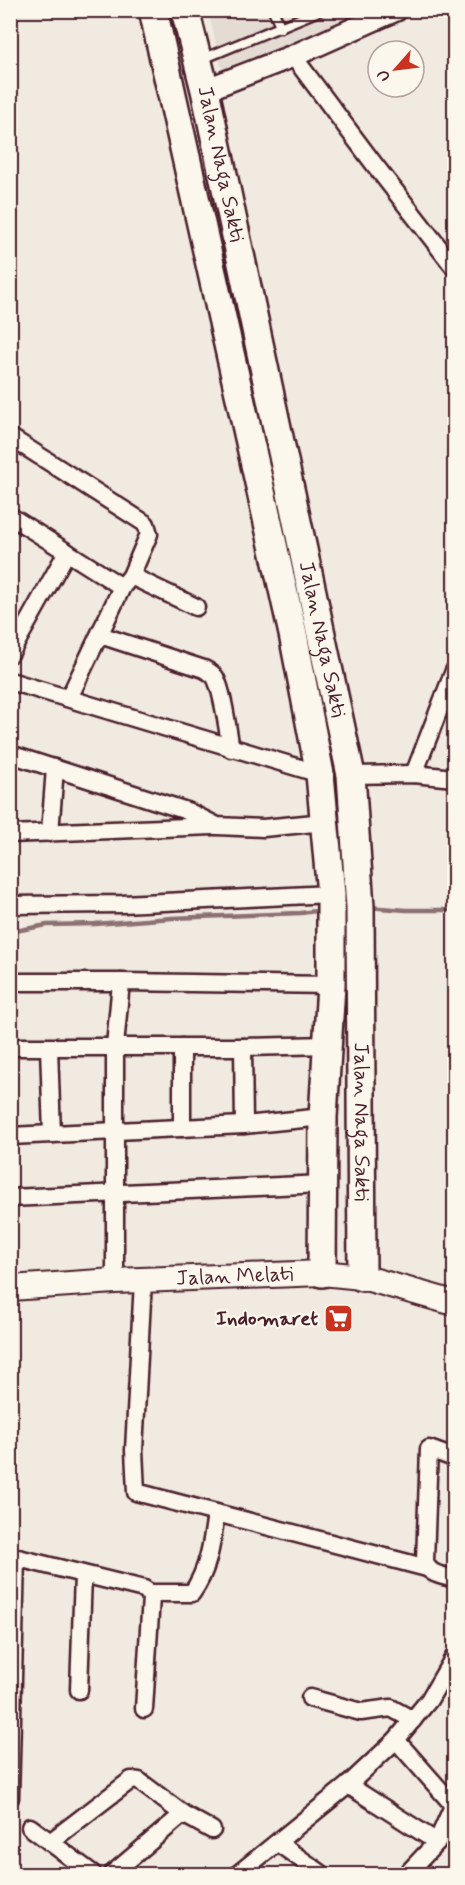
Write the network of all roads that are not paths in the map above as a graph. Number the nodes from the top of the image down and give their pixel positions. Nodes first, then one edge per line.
1 (153, 10) edge
2 (185, 10) edge
3 (273, 10) edge
4 (321, 10) edge
5 (396, 10) edge
6 (281, 28) junction
7 (293, 56) junction
8 (196, 62) junction
9 (205, 90) junction
10 (454, 267) edge
11 (260, 347) junction
12 (230, 354) junction
13 (10, 437) edge
14 (12, 520) edge
15 (67, 552) junction
16 (127, 581) junction
17 (196, 607) dead end
18 (100, 635) junction
19 (10, 654) edge
20 (454, 672) edge
21 (10, 681) edge
22 (69, 698) junction
23 (446, 712) edge
24 (231, 749) junction
25 (10, 754) edge
26 (55, 768) junction
27 (320, 774) junction
28 (414, 774) junction
29 (351, 775) junction
30 (454, 778) edge
31 (325, 822) junction
32 (217, 826) junction
33 (50, 833) junction
34 (10, 834) edge
35 (331, 894) junction
36 (10, 905) edge
37 (10, 982) edge
38 (121, 982) junction
39 (331, 985) junction
40 (328, 1045) junction
41 (115, 1046) junction
42 (10, 1047) edge
43 (182, 1047) junction
44 (243, 1047) junction
45 (49, 1048) junction
46 (323, 1117) junction
47 (244, 1125) junction
48 (182, 1128) junction
49 (114, 1131) junction
50 (52, 1134) junction
51 (10, 1136) edge
52 (323, 1184) junction
53 (116, 1194) junction
54 (10, 1198) edge
55 (322, 1273) junction
56 (362, 1277) junction
57 (115, 1281) junction
58 (143, 1281) junction
59 (10, 1288) edge
60 (454, 1303) edge
61 (454, 1458) edge
62 (216, 1513) junction
63 (13, 1557) edge
64 (427, 1568) junction
65 (83, 1575) junction
66 (454, 1579) edge
67 (150, 1593) junction
68 (454, 1657) edge
69 (79, 1690) dead end
70 (310, 1698) dead end
71 (144, 1709) dead end
72 (413, 1720) junction
73 (396, 1740) junction
74 (348, 1785) junction
75 (10, 1798) edge
76 (183, 1814) junction
77 (30, 1827) dead end
78 (212, 1830) dead end
79 (50, 1842) junction
80 (438, 1842) junction
81 (278, 1843) junction
82 (93, 1875) edge
83 (112, 1875) edge
84 (238, 1875) edge
85 (322, 1875) edge
86 (407, 1875) edge

1 - 12 main road, Jalan Naga Sakti
2 - 8 main road, Jalan Naga Sakti
3 - 6 lane
4 - 6 lane
5 - 7 street
6 - 8 lane
7 - 9 street
7 - 10 street
8 - 9 main road, Jalan Naga Sakti
9 - 11 main road, Jalan Naga Sakti
11 - 12 main road
11 - 29 main road, Jalan Naga Sakti
12 - 27 main road, Jalan Naga Sakti
13 - 16 street
14 - 15 street
15 - 16 street
15 - 19 street
16 - 17 street
16 - 18 street
18 - 22 street
18 - 24 street
20 - 23 street
21 - 22 street
22 - 24 street
23 - 28 street
24 - 27 street
25 - 26 street
26 - 32 street
26 - 33 street
27 - 31 main road, Jalan Naga Sakti
28 - 29 street
28 - 30 street
29 - 56 main road, Jalan Naga Sakti
31 - 32 street
31 - 35 main road, Jalan Naga Sakti
32 - 33 street
33 - 34 street
35 - 36 street
35 - 39 main road, Jalan Naga Sakti
37 - 38 street
38 - 39 street
38 - 41 street
39 - 40 main road, Jalan Naga Sakti
40 - 44 street
40 - 46 main road, Jalan Naga Sakti
41 - 43 street
41 - 45 street
41 - 49 street
42 - 45 street
43 - 44 street
43 - 48 street
44 - 47 street
45 - 50 street
46 - 47 street
46 - 52 main road, Jalan Naga Sakti
47 - 48 street
48 - 49 street
49 - 50 street
49 - 53 street
50 - 51 street
52 - 53 street
52 - 55 main road, Jalan Naga Sakti
53 - 54 street
53 - 57 street
55 - 56 main road, Jalan Melati
55 - 58 main road, Jalan Melati
56 - 60 main road, Jalan Melati
57 - 58 main road, Jalan Melati
57 - 59 main road, Jalan Melati
58 - 62 street
61 - 64 street
62 - 64 street
62 - 67 street
63 - 65 street
63 - 75 street
64 - 66 street
65 - 67 street
65 - 69 street
67 - 71 street
68 - 72 street
70 - 72 street
72 - 73 street
73 - 74 street
73 - 80 street
74 - 80 street
74 - 81 street
76 - 78 street
76 - 79 street
76 - 83 street
77 - 79 street
79 - 82 street
80 - 86 street
81 - 84 street
81 - 85 street

